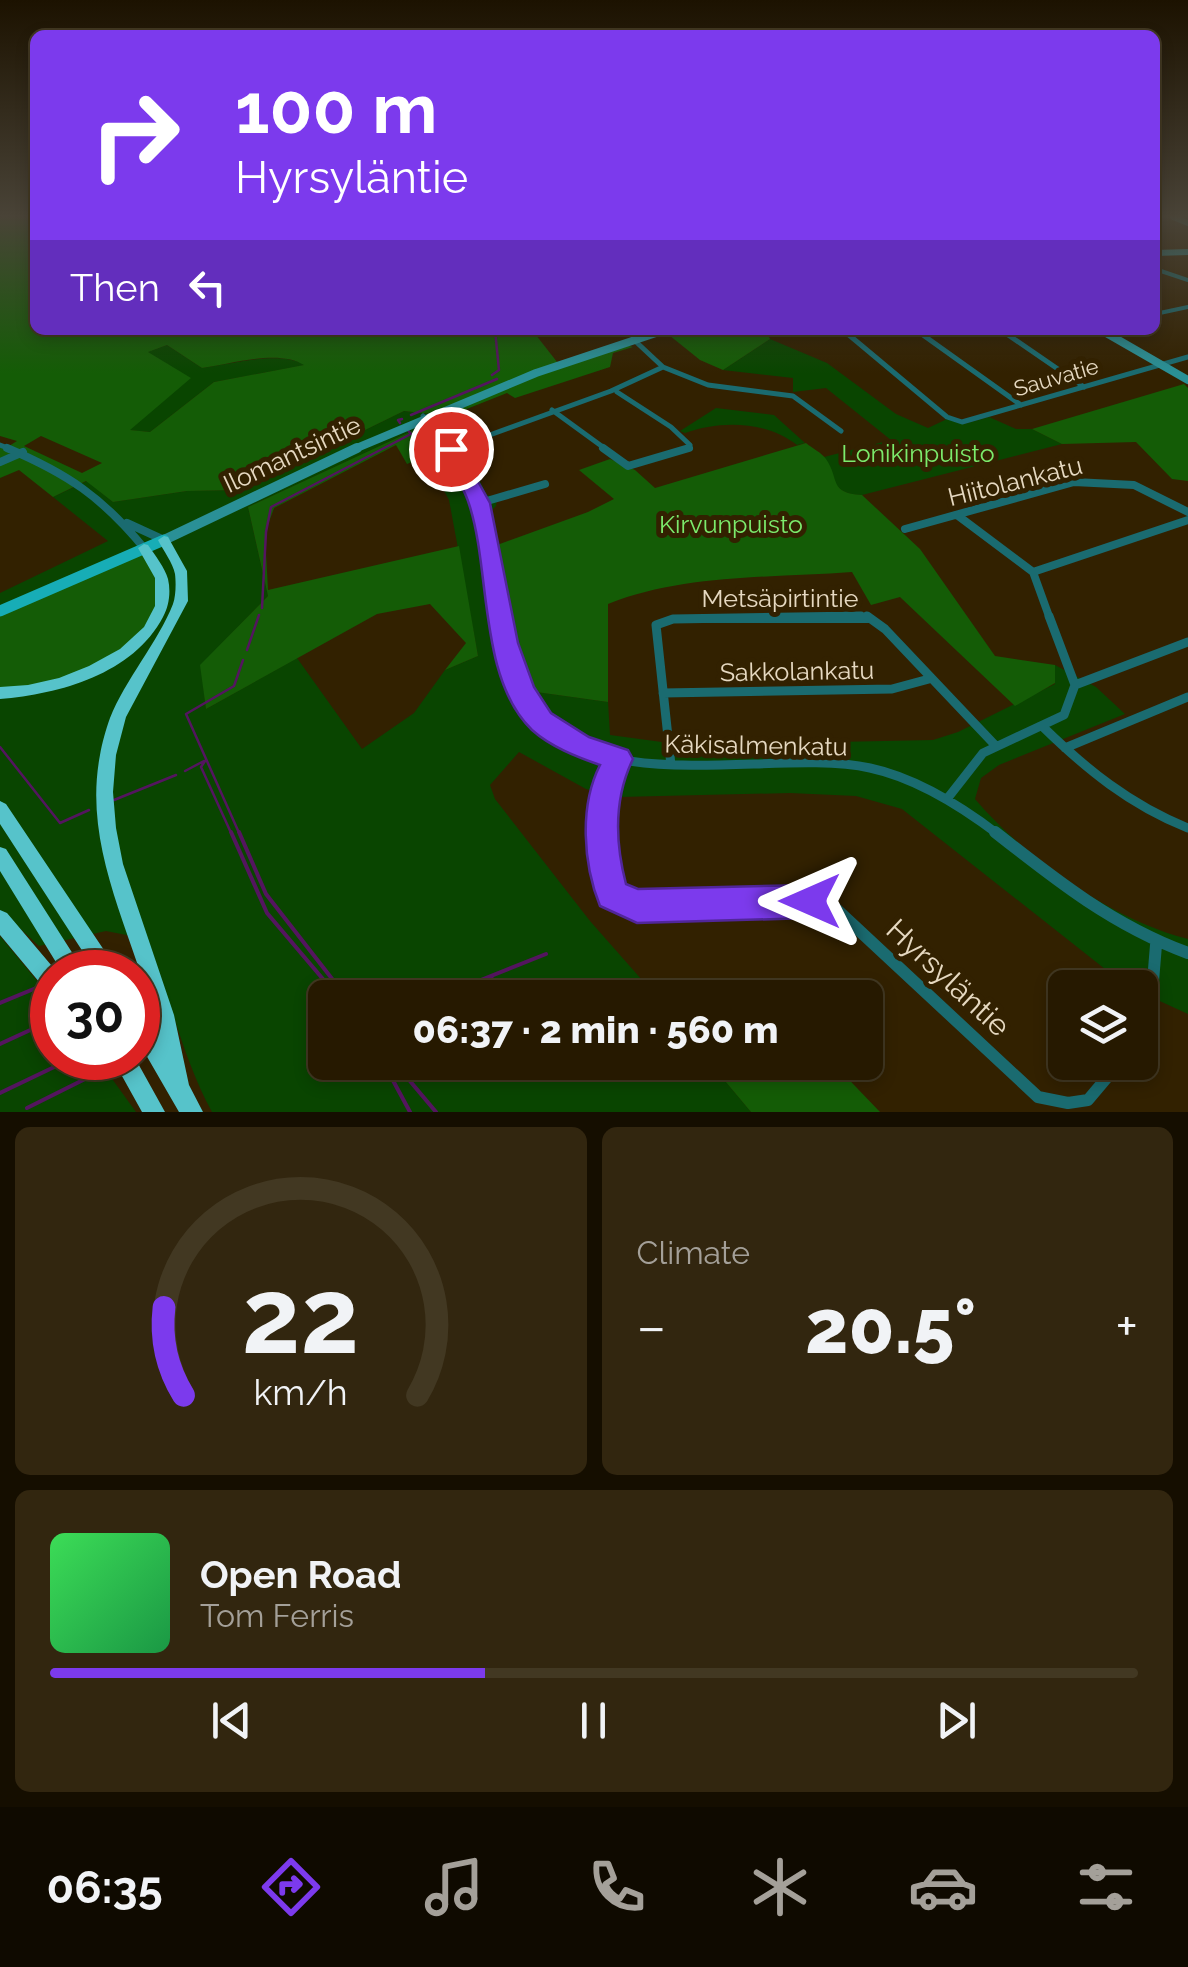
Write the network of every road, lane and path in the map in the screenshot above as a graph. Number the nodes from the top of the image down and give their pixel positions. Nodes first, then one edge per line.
1 (1160, 271) edge
2 (1188, 280) edge
3 (1188, 307) edge
4 (1160, 312) edge
5 (647, 335) edge
6 (849, 335) edge
7 (923, 335) edge
8 (1008, 335) edge
9 (1110, 335) edge
10 (633, 339) junction
11 (1188, 357) edge
12 (1160, 364) junction
13 (663, 367) junction
14 (1188, 380) edge
15 (1084, 386) junction
16 (617, 392) junction
17 (1021, 405) junction
18 (552, 410) junction
19 (423, 416) junction
20 (840, 432) dead end
21 (0, 445) edge
22 (451, 449) junction
23 (24, 452) junction
24 (0, 462) edge
25 (545, 484) dead end
26 (480, 503) junction
27 (1188, 512) edge
28 (957, 515) junction
29 (1188, 520) edge
30 (126, 522) junction
31 (905, 529) dead end
32 (164, 540) junction
33 (144, 548) junction
34 (1033, 572) junction
35 (0, 611) edge
36 (1188, 642) edge
37 (929, 679) junction
38 (1075, 686) junction
39 (0, 693) edge
40 (663, 693) junction
41 (1188, 697) edge
42 (1042, 726) junction
43 (994, 744) junction
44 (1065, 748) junction
45 (618, 759) junction
46 (671, 765) junction
47 (947, 800) junction
48 (0, 809) edge
49 (1188, 828) edge
50 (0, 855) edge
51 (0, 920) edge
52 (1156, 945) junction
53 (59, 950) edge
54 (93, 950) edge
55 (1188, 954) edge
56 (30, 956) edge
57 (1155, 970) edge
58 (160, 1058) edge
59 (131, 1080) edge
60 (136, 1080) edge
61 (1108, 1080) edge
62 (178, 1088) junction
63 (150, 1104) edge
64 (192, 1112) edge

1 - 2 street
3 - 4 street
5 - 10 main road, Ilomantsintie
6 - 17 street, Sauvatie
7 - 17 street
8 - 15 street
9 - 12 main road
10 - 13 street
10 - 19 main road, Ilomantsintie
11 - 12 street, Sauvatie
12 - 14 main road
12 - 15 street, Sauvatie
13 - 16 street
13 - 20 street
15 - 17 street, Sauvatie
16 - 18 street
16 - 18 street
18 - 22 street
19 - 22 street, Käkisalmenkatu
19 - 32 main road, Ilomantsintie
21 - 23 street
22 - 26 street, Käkisalmenkatu
23 - 24 street
23 - 30 street
25 - 26 street
26 - 45 street, Käkisalmenkatu
27 - 28 street, Hiitolankatu
28 - 31 street, Hiitolankatu
28 - 34 street
29 - 34 street
30 - 32 street
30 - 33 street
32 - 33 main road, Ilomantsintie
32 - 62 highway
33 - 35 main road, Ilomantsintie
33 - 39 highway
34 - 38 street
36 - 38 street
37 - 40 street, Sakkolankatu
37 - 40 street, Metsäpirtintie
37 - 43 street, Metsäpirtintie
38 - 42 street
40 - 46 street, Metsäpirtintie
41 - 44 street
42 - 43 street
42 - 44 street
43 - 47 street
44 - 49 street
45 - 46 street, Käkisalmenkatu
45 - 61 street, Hyrsyläntie
46 - 47 street, Käkisalmenkatu
47 - 52 street, Käkisalmenkatu
48 - 54 highway
50 - 53 highway
51 - 56 highway
52 - 55 street, Käkisalmenkatu
52 - 57 street
58 - 62 highway
59 - 63 highway
60 - 63 highway
62 - 64 highway

